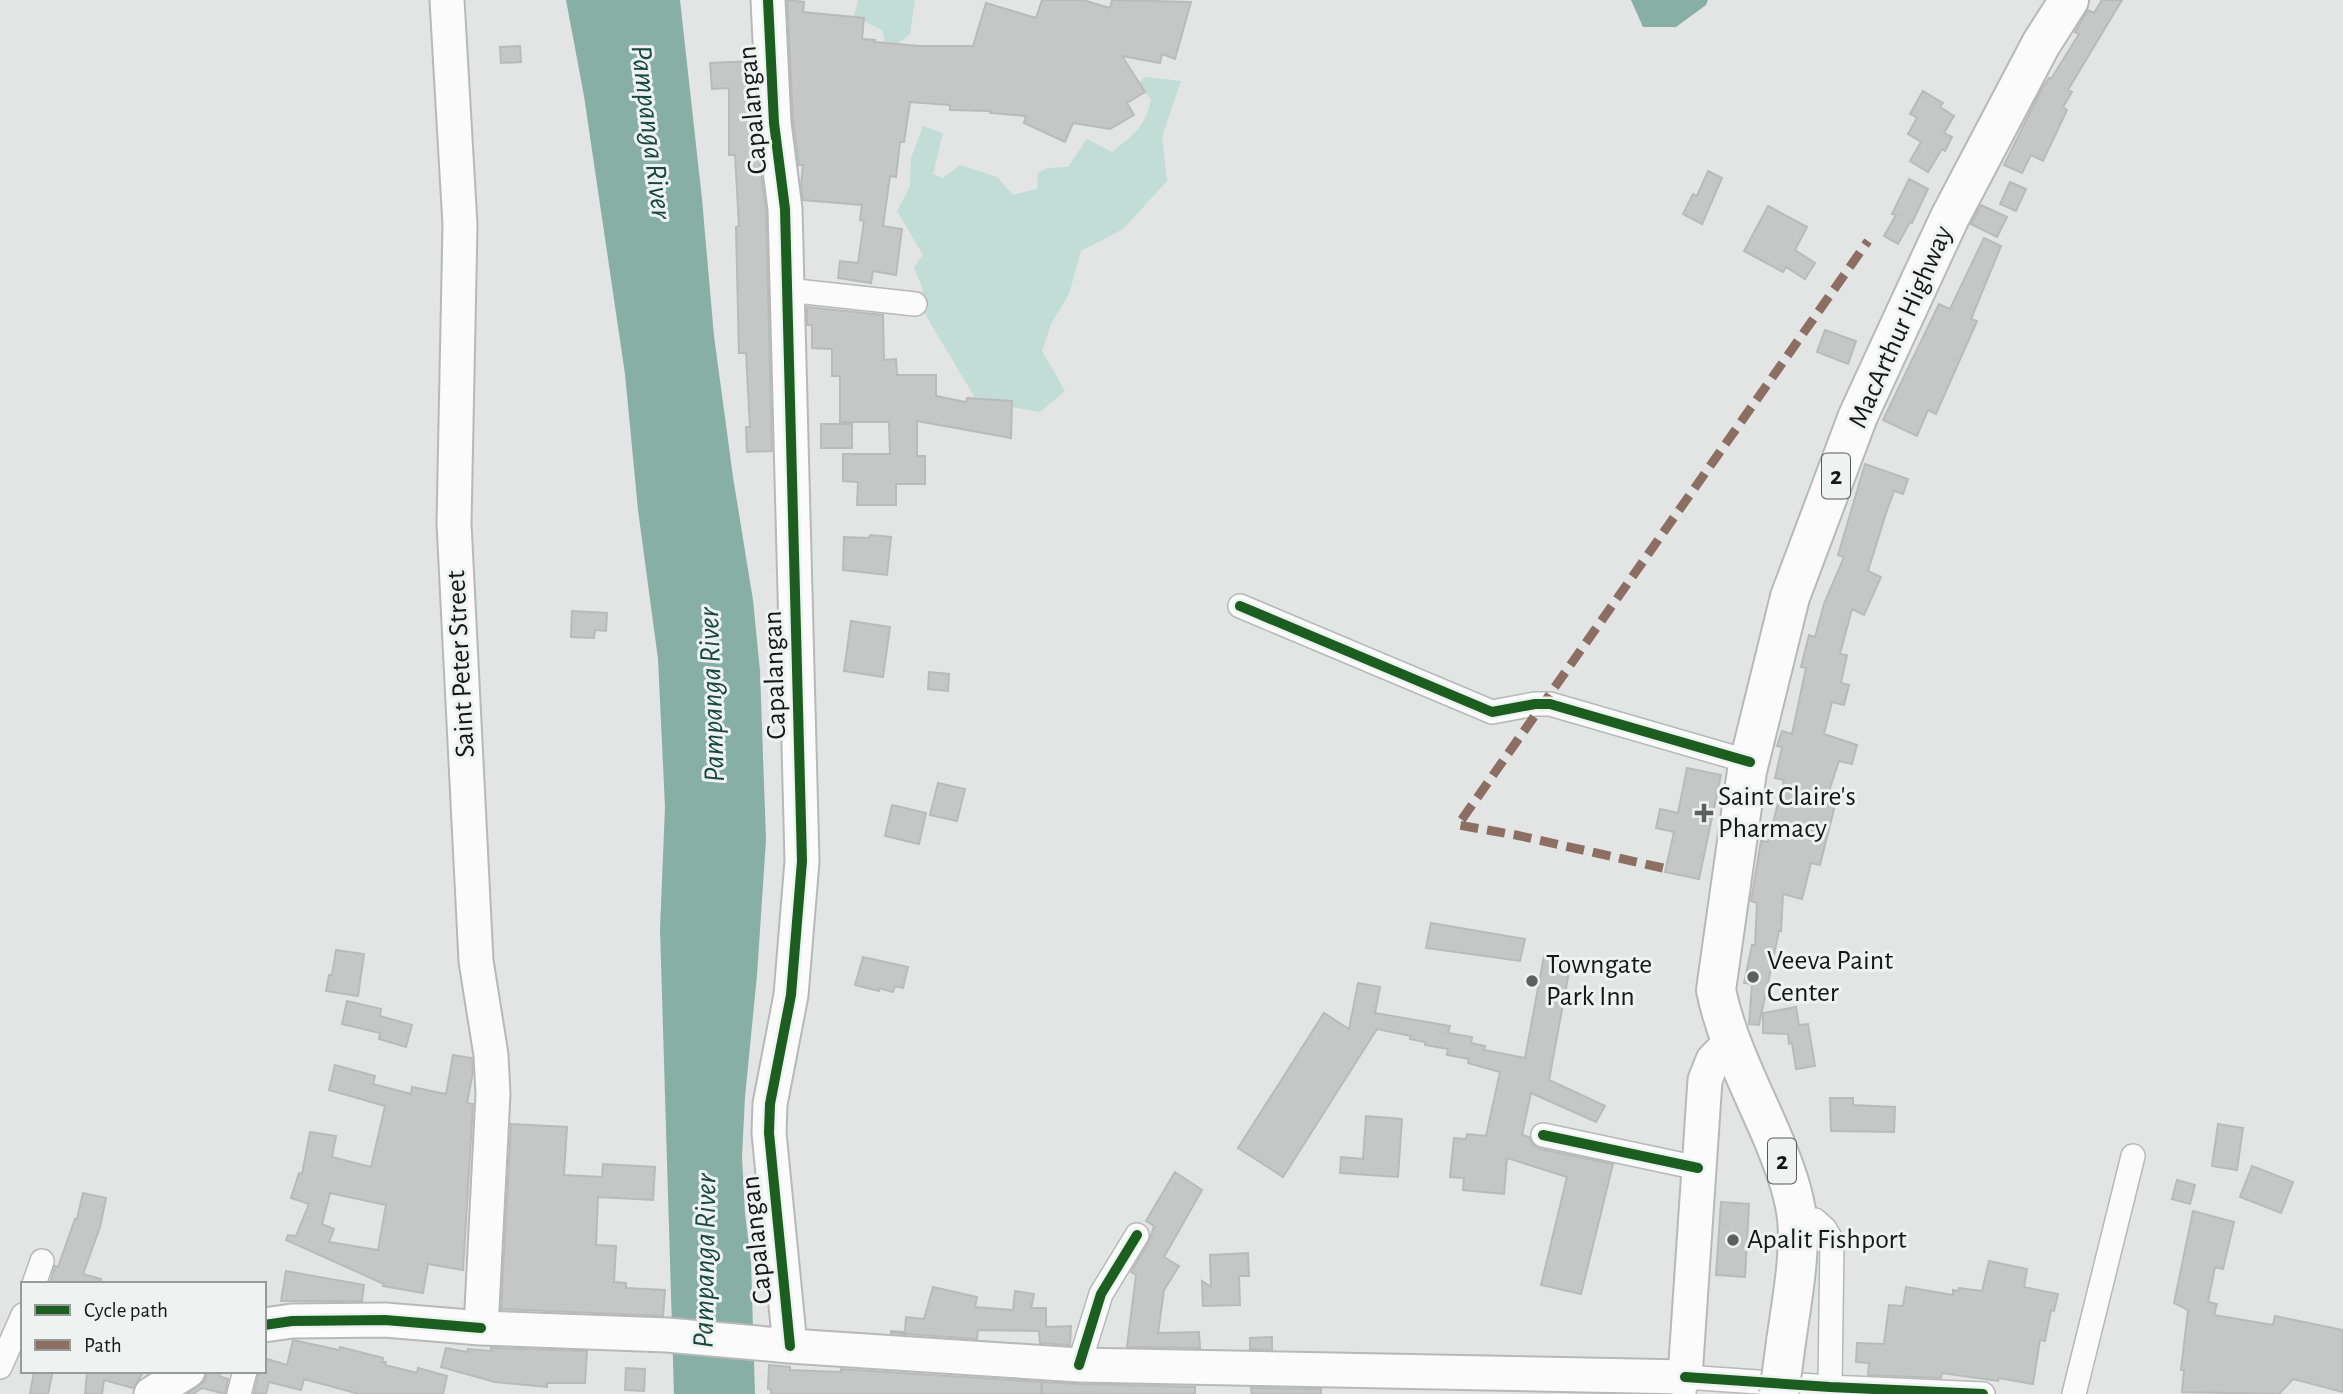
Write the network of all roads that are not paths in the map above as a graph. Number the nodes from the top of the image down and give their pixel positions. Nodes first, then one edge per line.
1 (447, 0) edge
2 (768, 0) edge
3 (2069, 0) edge
4 (787, 290) junction
5 (915, 304) dead end
6 (1240, 607) dead end
7 (1749, 762) junction
8 (1731, 1042) junction
9 (1543, 1135) dead end
10 (2133, 1156) dead end
11 (1698, 1168) junction
12 (1798, 1219) junction
13 (1137, 1235) dead end
14 (42, 1261) dead end
15 (35, 1282) edge
16 (21, 1320) edge
17 (266, 1325) edge
18 (481, 1328) junction
19 (779, 1345) junction
20 (1079, 1364) junction
21 (0, 1367) edge
22 (185, 1373) edge
23 (244, 1373) edge
24 (1684, 1386) edge
25 (1830, 1387) junction
26 (150, 1394) edge
27 (239, 1394) edge
28 (1779, 1394) edge
29 (1983, 1394) edge
30 (2074, 1394) edge

1 - 18 main road, Saint Peter Street
2 - 4 main road, Capalangan
3 - 7 highway, MacArthur Highway / 2
4 - 5 street
4 - 19 main road, Capalangan
6 - 7 street
7 - 8 highway, MacArthur Highway / 2
8 - 11 main road
8 - 12 highway, MacArthur Highway / 2
9 - 11 street
10 - 30 street
11 - 24 main road
12 - 25 street
12 - 28 highway, MacArthur Highway / 2, bridge
13 - 20 street
14 - 15 street
16 - 21 street
17 - 18 main road
18 - 19 main road
19 - 20 main road
20 - 24 main road
22 - 26 main road
23 - 27 street
24 - 25 street
25 - 29 street

